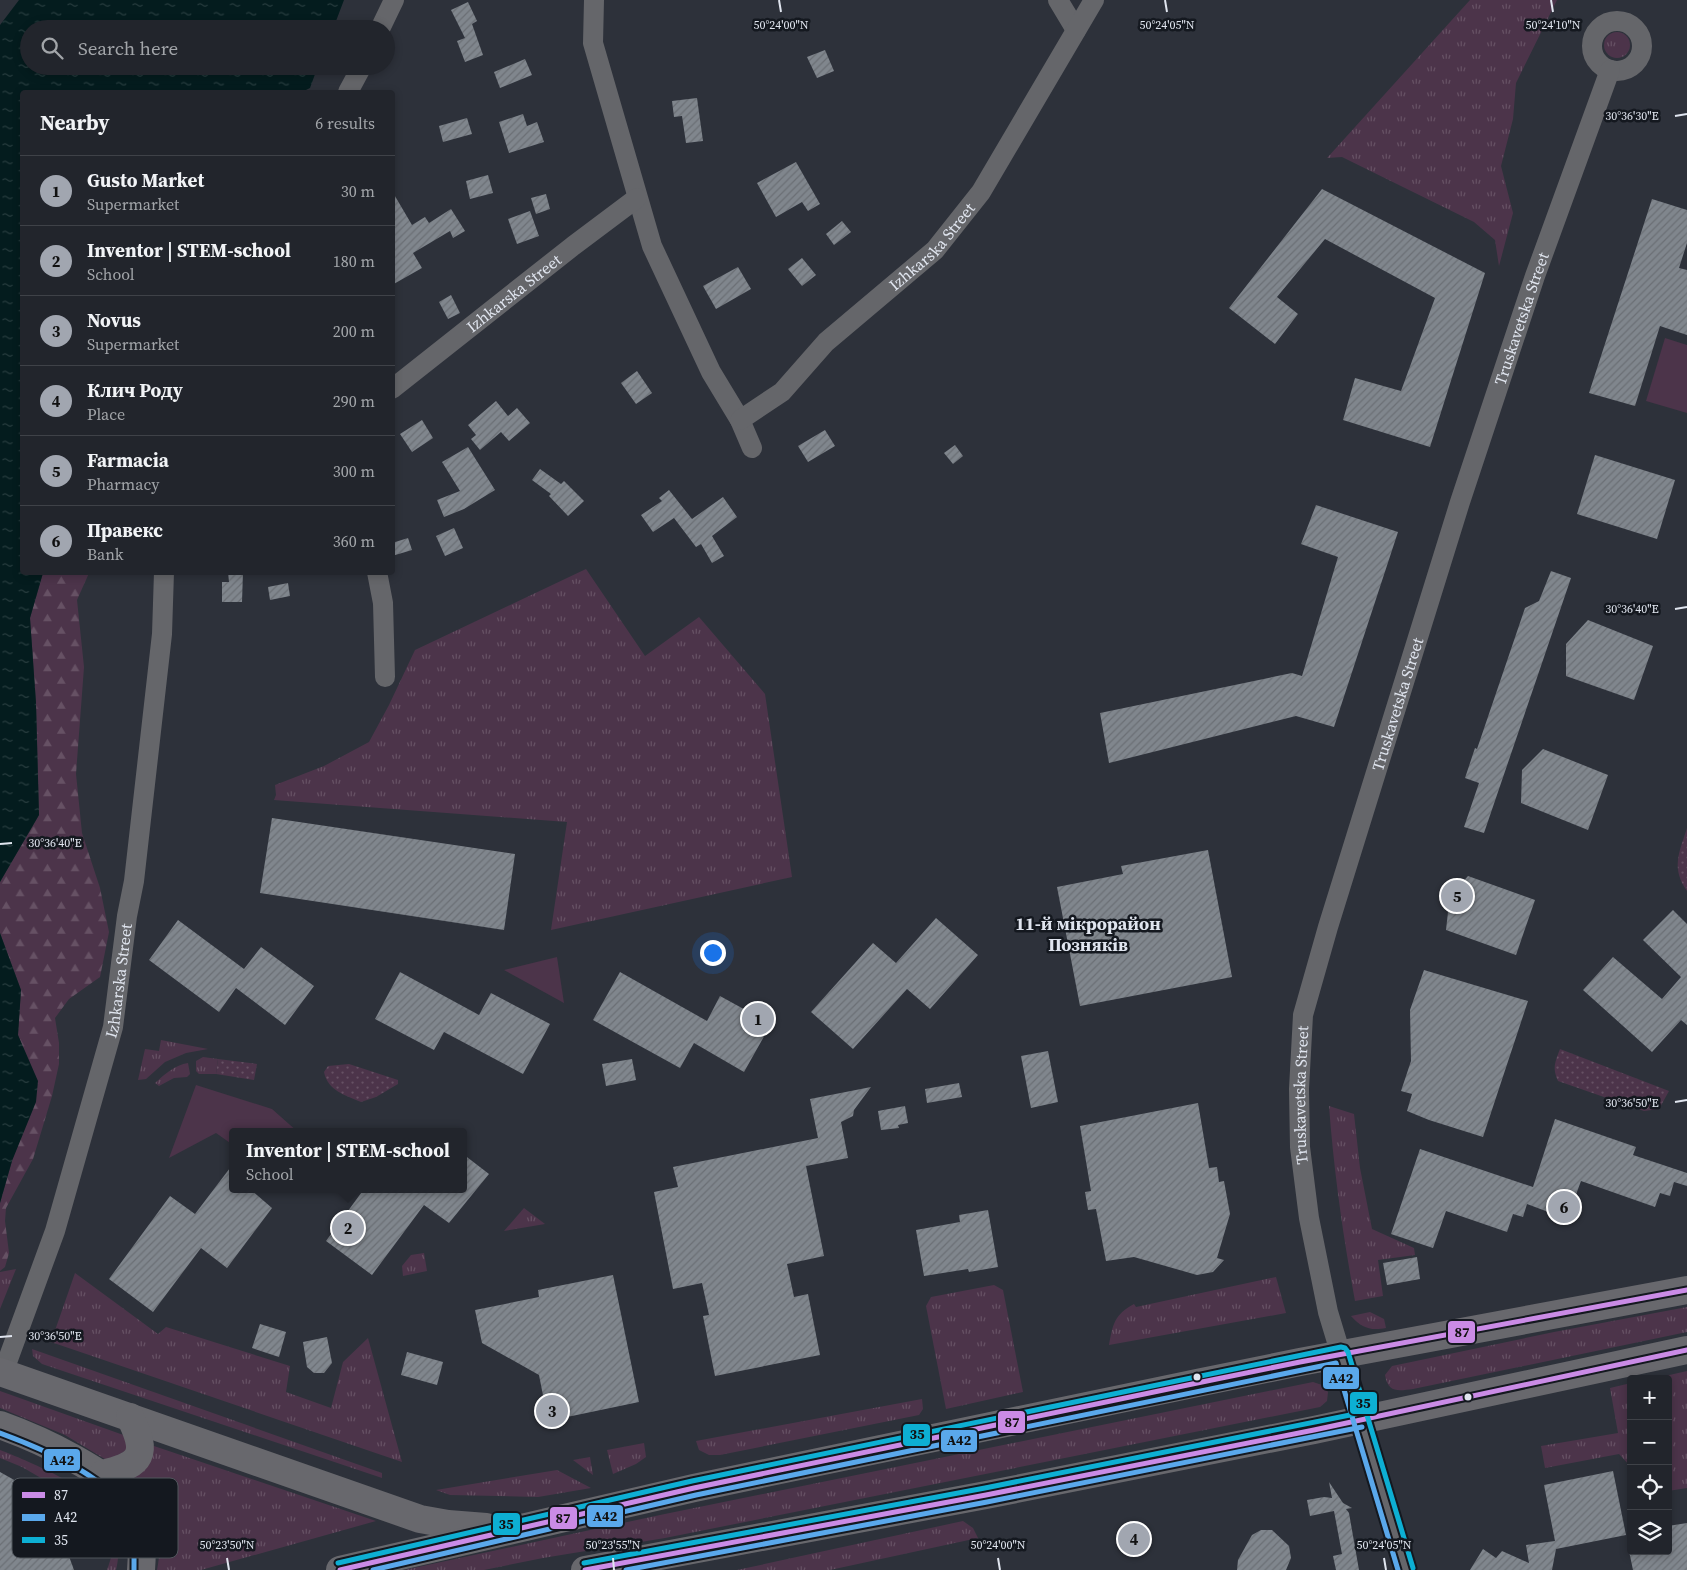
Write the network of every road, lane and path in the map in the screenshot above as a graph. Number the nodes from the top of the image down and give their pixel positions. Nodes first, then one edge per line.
1 (394, 0) edge
2 (594, 0) edge
3 (1058, 0) edge
4 (1094, 0) edge
5 (384, 20) edge
6 (1076, 30) junction
7 (1610, 70) dead end
8 (357, 75) edge
9 (349, 90) edge
10 (637, 198) junction
11 (395, 387) edge
12 (740, 420) junction
13 (752, 448) dead end
14 (164, 575) edge
15 (378, 575) edge
16 (385, 678) dead end
17 (1687, 1290) edge
18 (1687, 1350) edge
19 (1341, 1354) junction
20 (2, 1372) edge
21 (130, 1417) junction
22 (1361, 1420) junction
23 (0, 1425) edge
24 (103, 1474) junction
25 (108, 1478) edge
26 (510, 1529) junction
27 (340, 1570) edge
28 (585, 1570) edge
29 (1406, 1570) edge

1 - 5 street
2 - 10 street
3 - 6 street
4 - 6 street, Izhkarska Street
6 - 12 street, Izhkarska Street
7 - 19 street, Truskavetska Street
8 - 9 street
10 - 11 street, Izhkarska Street
10 - 12 street
12 - 13 street
14 - 20 street, Izhkarska Street
15 - 16 street
17 - 19 main road
18 - 22 main road
19 - 22 street, Truskavetska Street
19 - 26 main road
20 - 21 main road
21 - 24 main road
21 - 26 main road
22 - 28 main road
22 - 29 street, Truskavetska Street
23 - 24 main road
24 - 25 main road
26 - 27 main road

